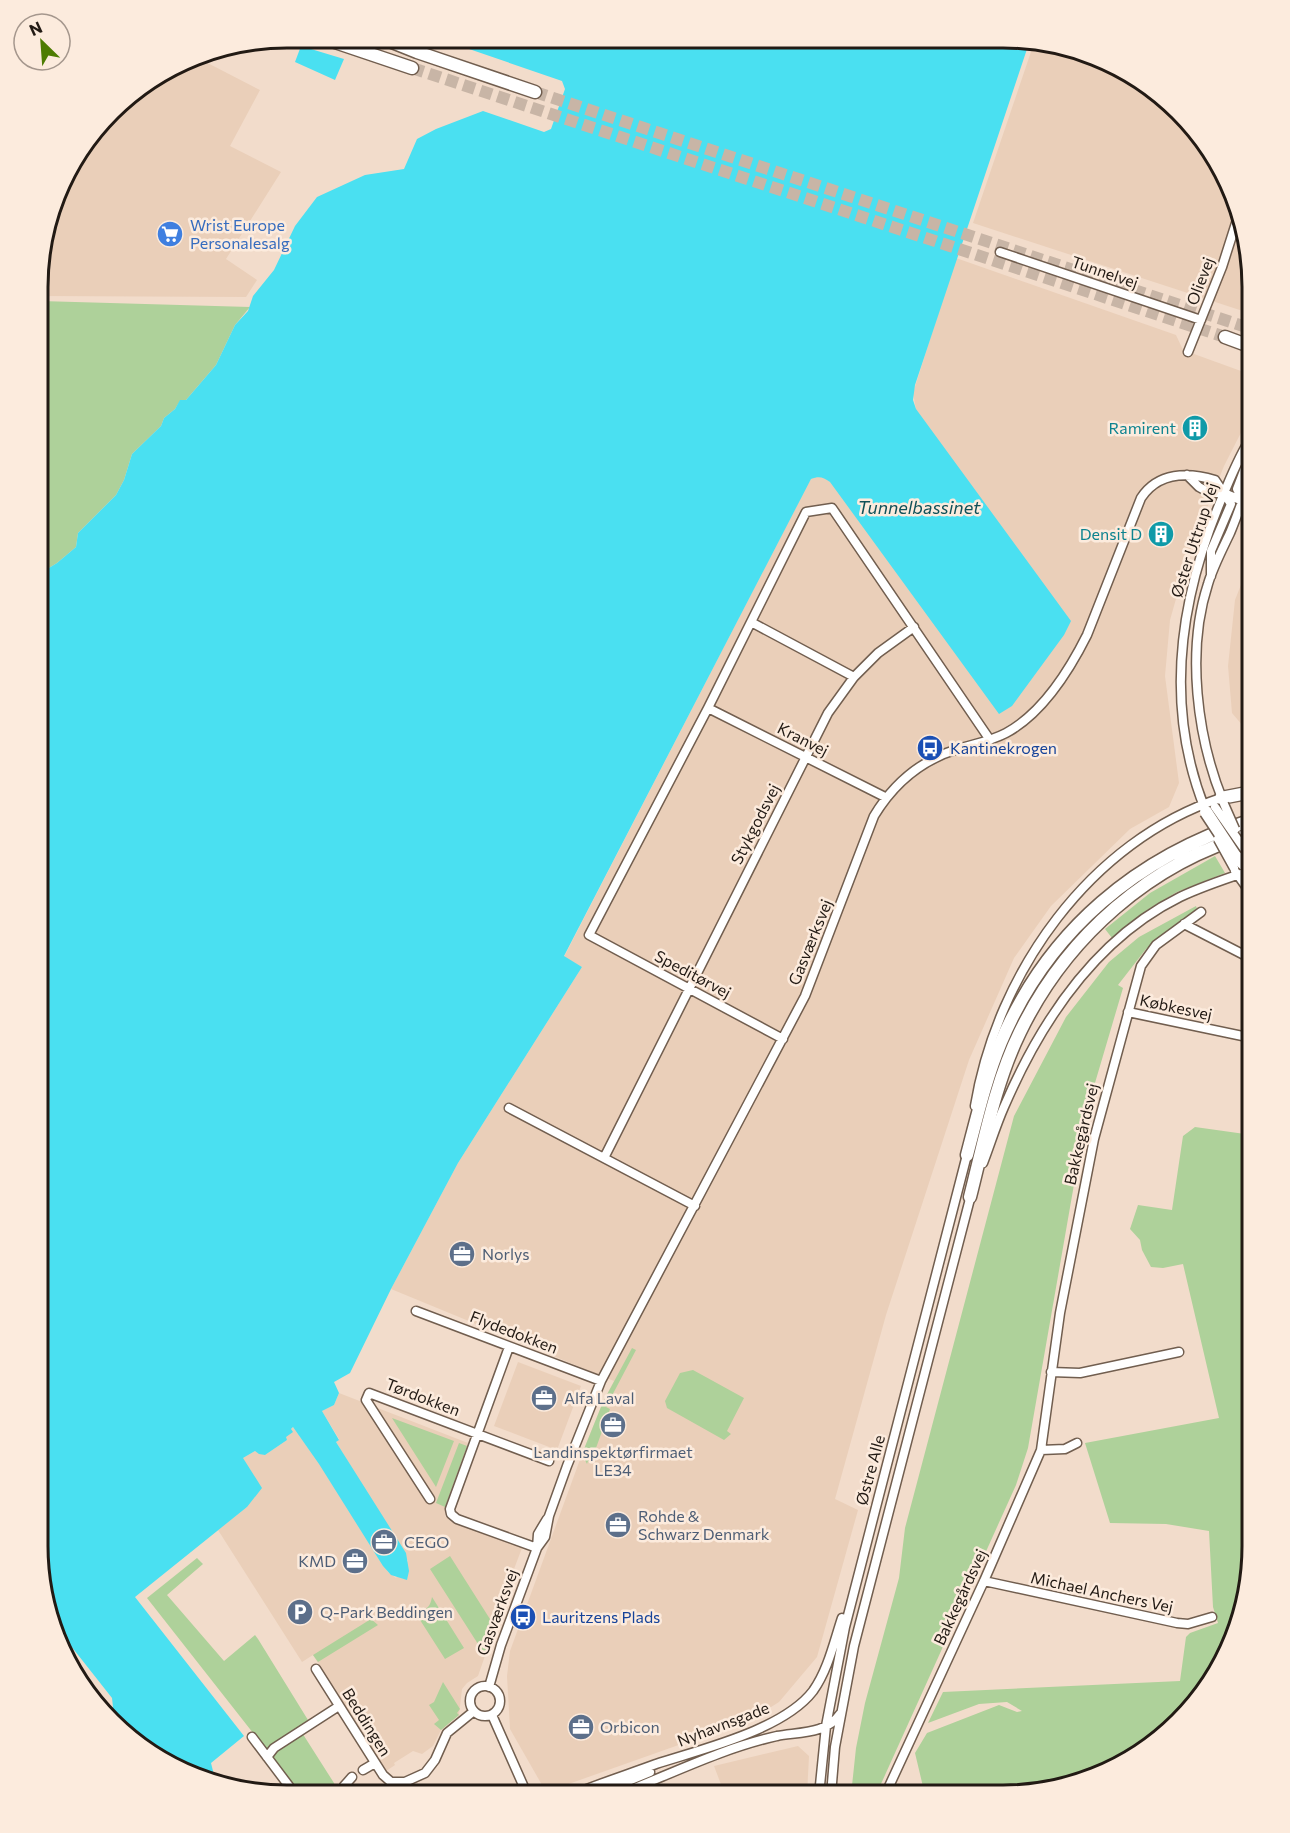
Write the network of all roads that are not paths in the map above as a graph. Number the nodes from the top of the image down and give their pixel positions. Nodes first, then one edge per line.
1 (353, 48) edge
2 (407, 48) edge
3 (412, 68) tunnel mouth
4 (535, 92) tunnel mouth
5 (1235, 228) edge
6 (1000, 252) dead end
7 (1200, 320) junction
8 (1225, 338) tunnel mouth
9 (1242, 344) edge
10 (1188, 352) dead end
11 (1242, 455) edge
12 (1187, 475) junction
13 (1242, 476) edge
14 (1224, 493) junction
15 (1242, 498) edge
16 (1242, 500) edge
17 (1242, 502) edge
18 (1211, 576) junction
19 (751, 622) junction
20 (914, 627) junction
21 (854, 676) junction
22 (708, 708) junction
23 (990, 740) junction
24 (806, 758) junction
25 (1242, 795) edge
26 (885, 797) junction
27 (1223, 801) junction
28 (1205, 809) junction
29 (1242, 823) edge
30 (1242, 838) edge
31 (1242, 856) edge
32 (1242, 863) edge
33 (1242, 869) edge
34 (1201, 912) dead end
35 (1184, 924) junction
36 (1242, 954) edge
37 (688, 988) junction
38 (1128, 1012) junction
39 (1242, 1036) edge
40 (783, 1039) junction
41 (509, 1107) dead end
42 (967, 1155) junction
43 (604, 1158) junction
44 (970, 1197) junction
45 (695, 1206) junction
46 (416, 1311) dead end
47 (509, 1347) junction
48 (1179, 1352) dead end
49 (1051, 1372) junction
50 (601, 1382) junction
51 (477, 1434) junction
52 (1077, 1443) dead end
53 (1041, 1450) junction
54 (549, 1461) dead end
55 (430, 1499) dead end
56 (537, 1548) junction
57 (861, 1561) junction
58 (984, 1581) junction
59 (1212, 1617) dead end
60 (316, 1669) dead end
61 (489, 1687) junction
62 (339, 1706) junction
63 (474, 1712) junction
64 (840, 1714) junction
65 (492, 1715) junction
66 (826, 1726) junction
67 (252, 1737) dead end
68 (698, 1752) junction
69 (267, 1756) junction
70 (375, 1763) junction
71 (363, 1770) dead end
72 (352, 1777) dead end
73 (288, 1785) edge
74 (345, 1785) edge
75 (523, 1785) edge
76 (599, 1785) edge
77 (619, 1785) edge
78 (643, 1785) edge
79 (820, 1785) edge
80 (832, 1785) edge
81 (890, 1785) edge

1 - 3 highway
2 - 4 highway
5 - 7 street, Olievej
6 - 7 street, Tunnelvej
7 - 10 street, Olievej
8 - 9 highway
11 - 14 street, Øster Uttrup Vej
12 - 14 street
12 - 14 street, Gasværksvej
12 - 23 street, Gasværksvej
13 - 15 street
14 - 16 street
14 - 18 street
14 - 28 street, Øster Uttrup Vej
17 - 18 street, Øster Uttrup Vej
18 - 27 street, Øster Uttrup Vej
19 - 20 street
19 - 21 street
19 - 22 street
20 - 21 street, Stykgodsvej
20 - 23 street
21 - 24 street, Stykgodsvej
22 - 24 street, Kranvej
22 - 37 street, Speditørvej
23 - 26 street, Gasværksvej
24 - 26 street, Kranvej
24 - 37 street, Stykgodsvej
25 - 27 highway
26 - 40 street, Gasværksvej
27 - 28 street, Østre Alle
27 - 31 street, Øster Uttrup Vej, bridge
28 - 32 highway, bridge
28 - 42 street, Østre Alle
29 - 42 highway
30 - 44 highway
33 - 44 street, Østre Alle
34 - 35 street, Bakkegårdsvej
35 - 36 street
35 - 38 street, Bakkegårdsvej
37 - 40 street, Speditørvej
37 - 43 street
38 - 39 street, Købkesvej
38 - 49 street, Bakkegårdsvej
40 - 45 street, Gasværksvej
41 - 43 street
42 - 57 street, Østre Alle
43 - 45 street
44 - 64 street, Østre Alle
45 - 50 street, Gasværksvej
46 - 47 street, Flydedokken
47 - 50 street, Flydedokken
47 - 51 street
48 - 49 street
49 - 53 street, Bakkegårdsvej
50 - 56 street, Gasværksvej
51 - 54 street, Tørdokken
51 - 55 street, Tørdokken
51 - 56 street
52 - 53 street
53 - 58 street, Bakkegårdsvej
56 - 61 street, Gasværksvej
57 - 66 street, Østre Alle
57 - 68 street, Nyhavnsgade
58 - 59 street, Michael Anchers Vej
58 - 81 street, Bakkegårdsvej
60 - 62 street, Beddingen
61 - 63 street
61 - 65 street
62 - 69 street
62 - 70 street, Beddingen
63 - 65 street
63 - 70 street, Beddingen
64 - 66 street, Nyhavnsgade
64 - 80 street, Østre Alle
65 - 75 street
66 - 78 street, Nyhavnsgade
66 - 79 street, Østre Alle
67 - 69 street
68 - 76 street, Nyhavnsgade
68 - 77 street
69 - 73 street
70 - 71 street
72 - 74 street

